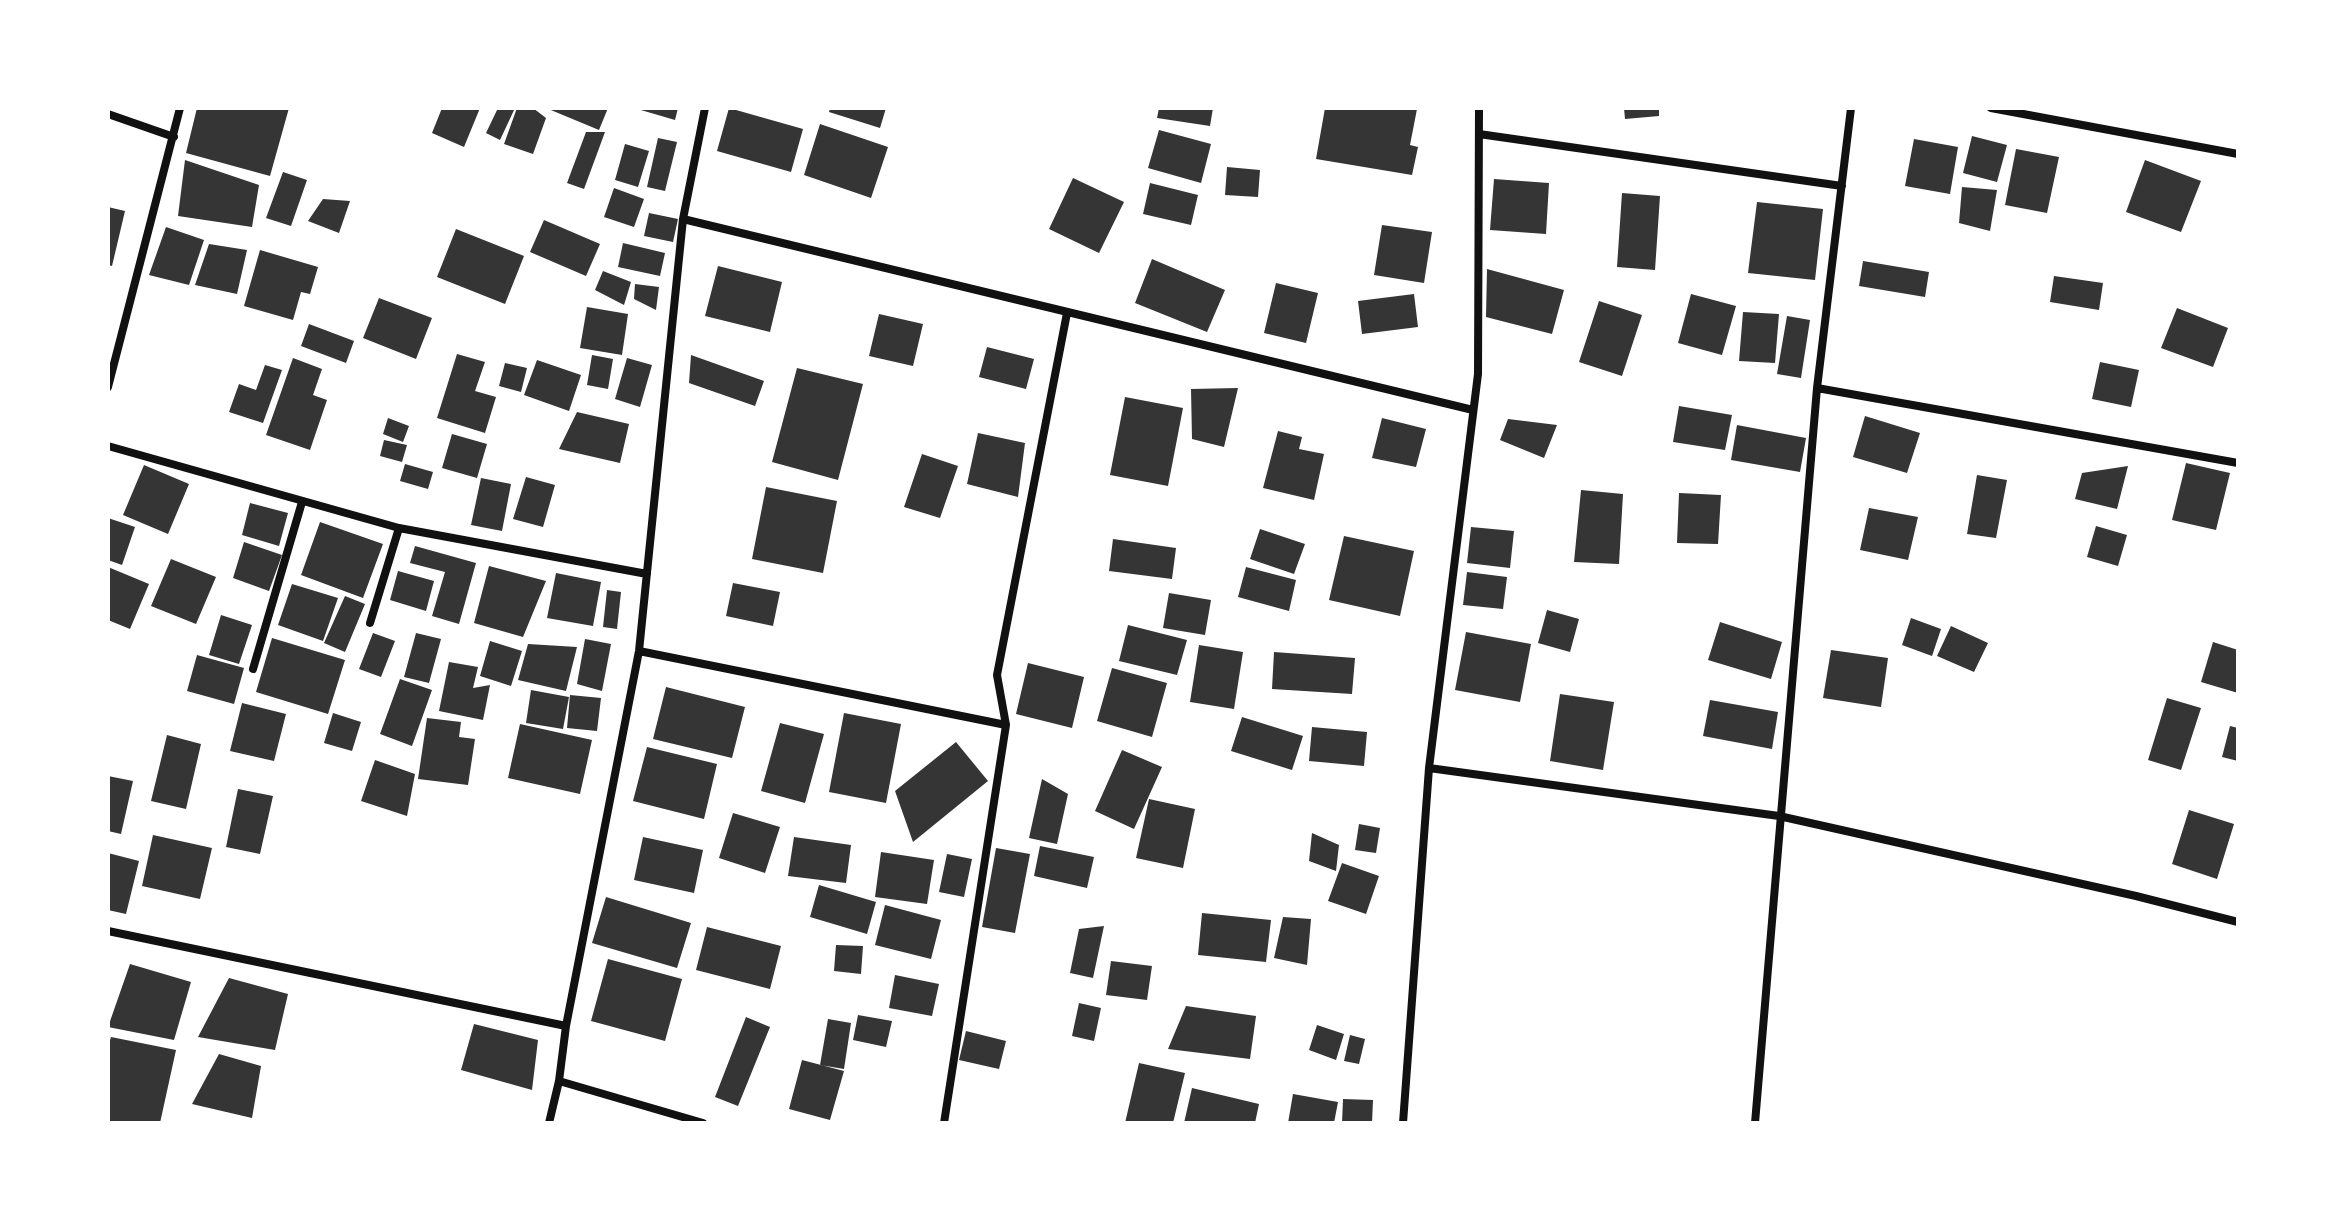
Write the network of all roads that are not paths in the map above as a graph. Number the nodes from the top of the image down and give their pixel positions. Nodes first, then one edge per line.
1 (180, 108) edge
2 (705, 108) edge
3 (1479, 108) edge
4 (1851, 108) edge
5 (1991, 108) edge
6 (108, 114) edge
7 (1479, 134) junction
8 (174, 137) junction
9 (2238, 154) edge
10 (1842, 186) junction
11 (683, 219) junction
12 (1067, 313) junction
13 (108, 385) edge
14 (1817, 388) junction
15 (1473, 410) junction
16 (108, 446) edge
17 (2238, 463) edge
18 (302, 502) junction
19 (399, 528) junction
20 (647, 574) junction
21 (370, 623) dead end
22 (639, 651) junction
23 (253, 669) dead end
24 (1006, 725) junction
25 (1429, 768) junction
26 (1779, 816) junction
27 (2238, 922) edge
28 (108, 931) edge
29 (566, 1026) junction
30 (559, 1081) junction
31 (549, 1123) edge
32 (703, 1123) edge
33 (944, 1123) edge
34 (1403, 1123) edge
35 (1755, 1123) edge

1 - 8 street
2 - 11 street
3 - 7 street
4 - 10 street
5 - 9 street
6 - 8 street
7 - 10 street
7 - 15 street
8 - 13 street
10 - 14 street
11 - 12 street
11 - 20 street
12 - 15 street
12 - 24 street
14 - 17 street
14 - 26 street
15 - 25 street
16 - 18 street
18 - 19 street
18 - 23 street
19 - 20 street
19 - 21 street
20 - 22 street
22 - 24 street
22 - 29 street
24 - 33 street
25 - 26 street
25 - 34 street
26 - 27 street
26 - 35 street
28 - 29 street
29 - 30 street
30 - 31 street
30 - 32 street

